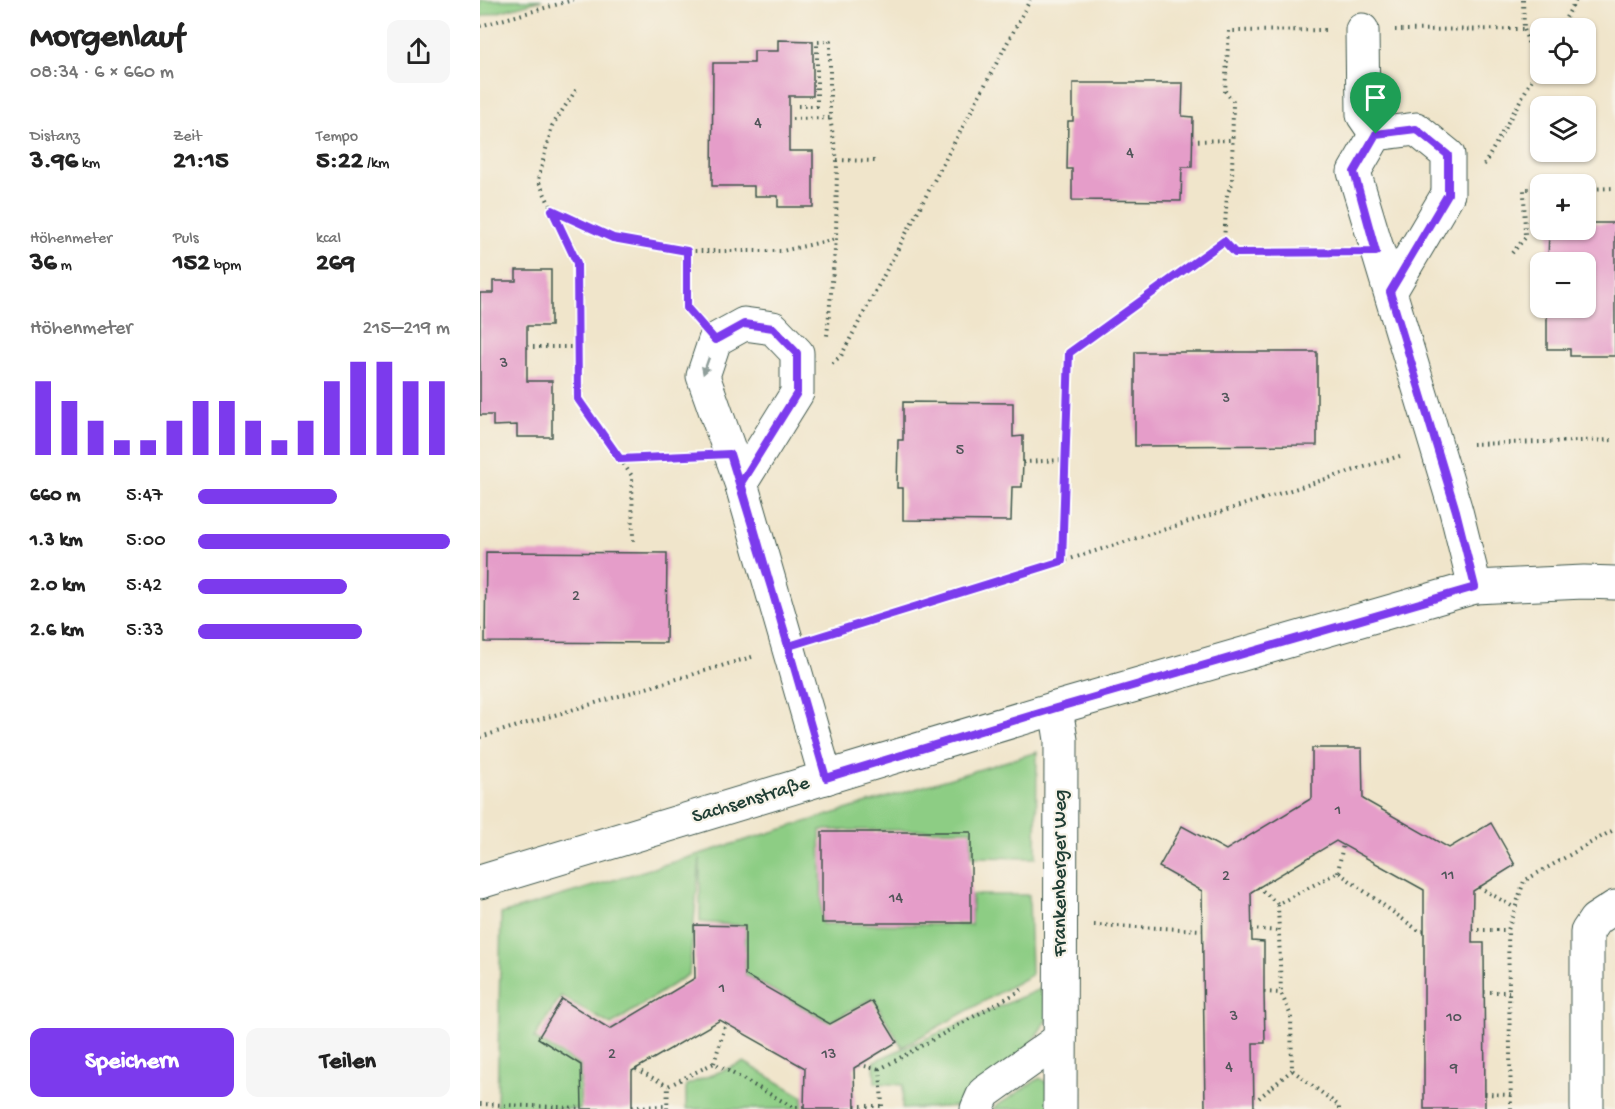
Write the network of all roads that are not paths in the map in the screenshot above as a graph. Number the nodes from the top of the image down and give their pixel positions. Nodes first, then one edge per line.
1 (1362, 30) road end
2 (1376, 134) junction
3 (1390, 292) junction
4 (736, 468) junction
5 (1615, 583) edge
6 (1475, 587) junction
7 (1056, 708) junction
8 (826, 778) junction
9 (480, 882) edge
10 (1615, 907) edge
11 (1060, 1039) junction
12 (976, 1109) edge
13 (1060, 1109) edge
14 (1587, 1109) edge

1 - 2 street
2 - 3 street
2 - 3 street
3 - 6 street
4 -> 4 street
4 - 8 street
5 - 6 street, Sachsenstraße
6 - 7 street, Sachsenstraße
7 - 8 street, Sachsenstraße
7 - 11 street, Frankenberger Weg
8 - 9 street, Sachsenstraße
10 - 14 street
11 - 12 street
11 - 13 street, Frankenberger Weg

